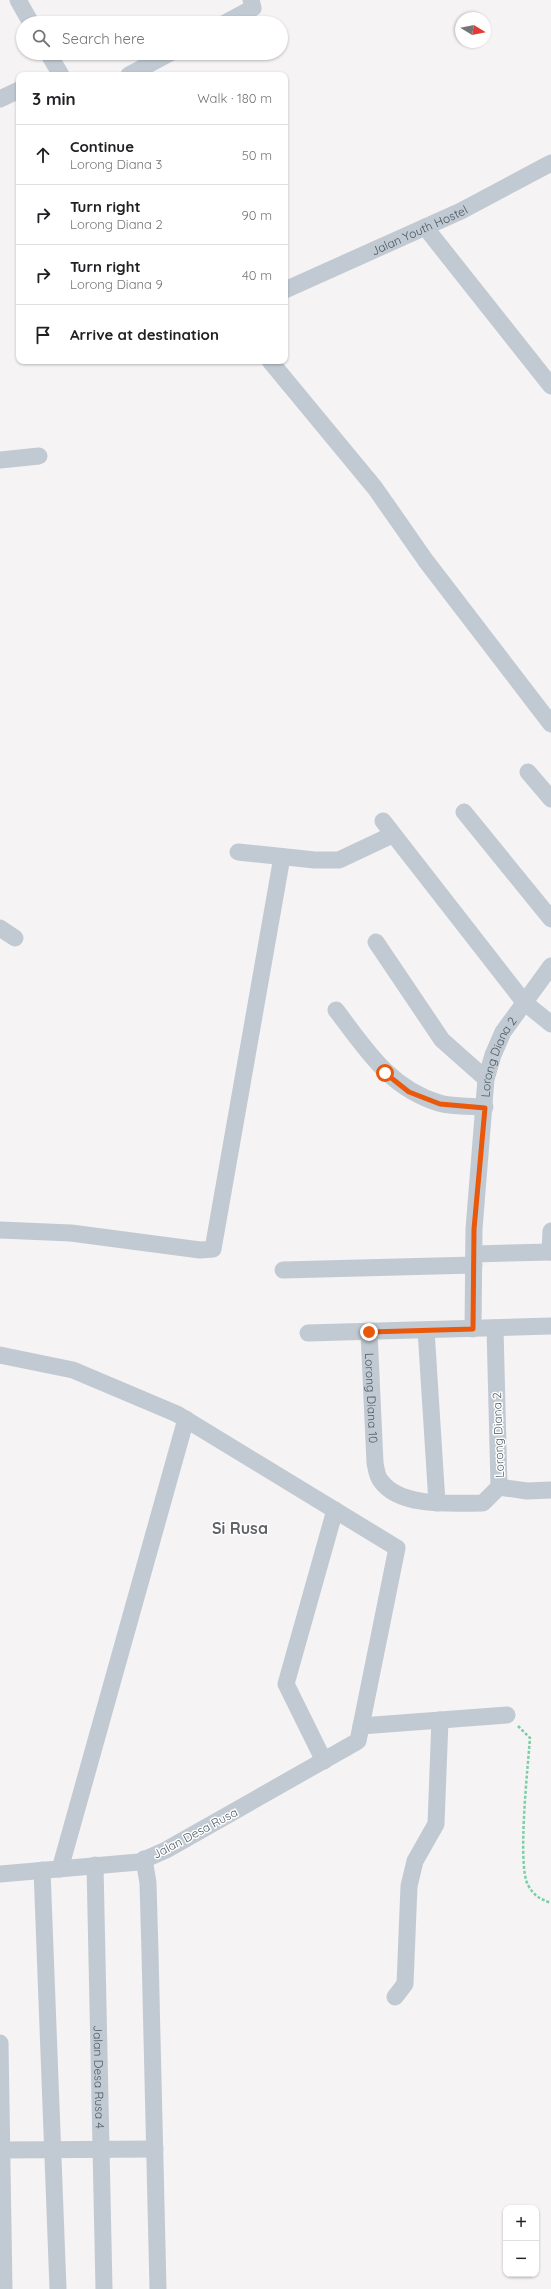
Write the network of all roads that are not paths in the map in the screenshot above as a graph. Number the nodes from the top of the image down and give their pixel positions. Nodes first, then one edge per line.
1 (18, 0) edge
2 (251, 0) edge
3 (27, 16) edge
4 (239, 16) edge
5 (51, 60) edge
6 (157, 60) edge
7 (56, 72) edge
8 (135, 72) edge
9 (16, 91) edge
10 (0, 99) edge
11 (551, 163) edge
12 (425, 228) junction
13 (288, 289) edge
14 (272, 364) edge
15 (551, 386) edge
16 (39, 456) dead end
17 (0, 460) edge
18 (551, 724) edge
19 (528, 772) dead end
20 (551, 799) edge
21 (464, 812) dead end
22 (238, 852) dead end
23 (282, 857) junction
24 (551, 920) edge
25 (0, 928) edge
26 (15, 938) dead end
27 (376, 942) dead end
28 (551, 966) edge
29 (524, 1002) junction
30 (336, 1010) dead end
31 (551, 1024) edge
32 (486, 1079) junction
33 (485, 1108) junction
34 (0, 1230) edge
35 (551, 1231) edge
36 (550, 1252) edge
37 (474, 1259) junction
38 (283, 1270) dead end
39 (551, 1326) edge
40 (495, 1328) junction
41 (473, 1329) junction
42 (426, 1330) junction
43 (369, 1332) junction
44 (308, 1334) dead end
45 (0, 1355) edge
46 (186, 1419) junction
47 (374, 1463) joint
48 (499, 1487) junction
49 (551, 1490) edge
50 (437, 1503) junction
51 (335, 1510) junction
52 (507, 1715) road end
53 (440, 1720) junction
54 (361, 1726) junction
55 (324, 1761) junction
56 (144, 1860) junction
57 (95, 1866) junction
58 (60, 1869) junction
59 (42, 1870) junction
60 (0, 1874) edge
61 (395, 1997) dead end
62 (0, 2043) edge
63 (1, 2126) edge
64 (101, 2149) junction
65 (155, 2149) junction
66 (2, 2150) junction
67 (52, 2150) junction
68 (4, 2289) edge
69 (58, 2289) edge
70 (104, 2289) edge
71 (158, 2289) edge

1 - 3 street
2 - 4 street
5 - 7 street
6 - 8 street
9 - 10 street
11 - 12 street, Jalan Youth Hostel
12 - 13 street, Jalan Youth Hostel
12 - 15 street
14 - 18 street
16 - 17 street
19 - 20 street
21 - 24 street
22 - 23 street
23 - 29 street
23 - 34 street
25 - 26 street
27 - 32 street
28 - 29 street, Lorong Diana 2
29 - 31 street
29 - 32 street, Lorong Diana 2
30 - 33 street
32 - 33 street, Lorong Diana 2
33 - 37 street, Lorong Diana 2
35 - 36 street
36 - 37 street
37 - 38 street
37 - 41 street, Lorong Diana 2
39 - 40 street
40 - 41 street
40 - 48 street, Lorong Diana 2
41 - 42 street
42 - 43 street
42 - 50 street
43 - 44 street
43 - 47 street, Lorong Diana 10
45 - 46 street
46 - 51 street
46 - 58 street
47 - 50 street, Lorong Diana 2
48 - 49 street
48 - 50 street, Lorong Diana 2
51 - 54 street, Jalan Desa Rusa
51 - 55 street
52 - 53 street
53 - 54 street
53 - 61 street
54 - 55 street, Jalan Desa Rusa
55 - 56 street, Jalan Desa Rusa
56 - 57 street, Jalan Desa Rusa
56 - 65 street
57 - 58 street, Jalan Desa Rusa
57 - 64 street, Jalan Desa Rusa 4
58 - 59 street, Jalan Desa Rusa
59 - 60 street, Jalan Desa Rusa
59 - 67 street
62 - 63 street
63 - 66 street
64 - 65 street
64 - 67 street
64 - 70 street, Jalan Desa Rusa 4
65 - 71 street
66 - 67 street
66 - 68 street
67 - 69 street

